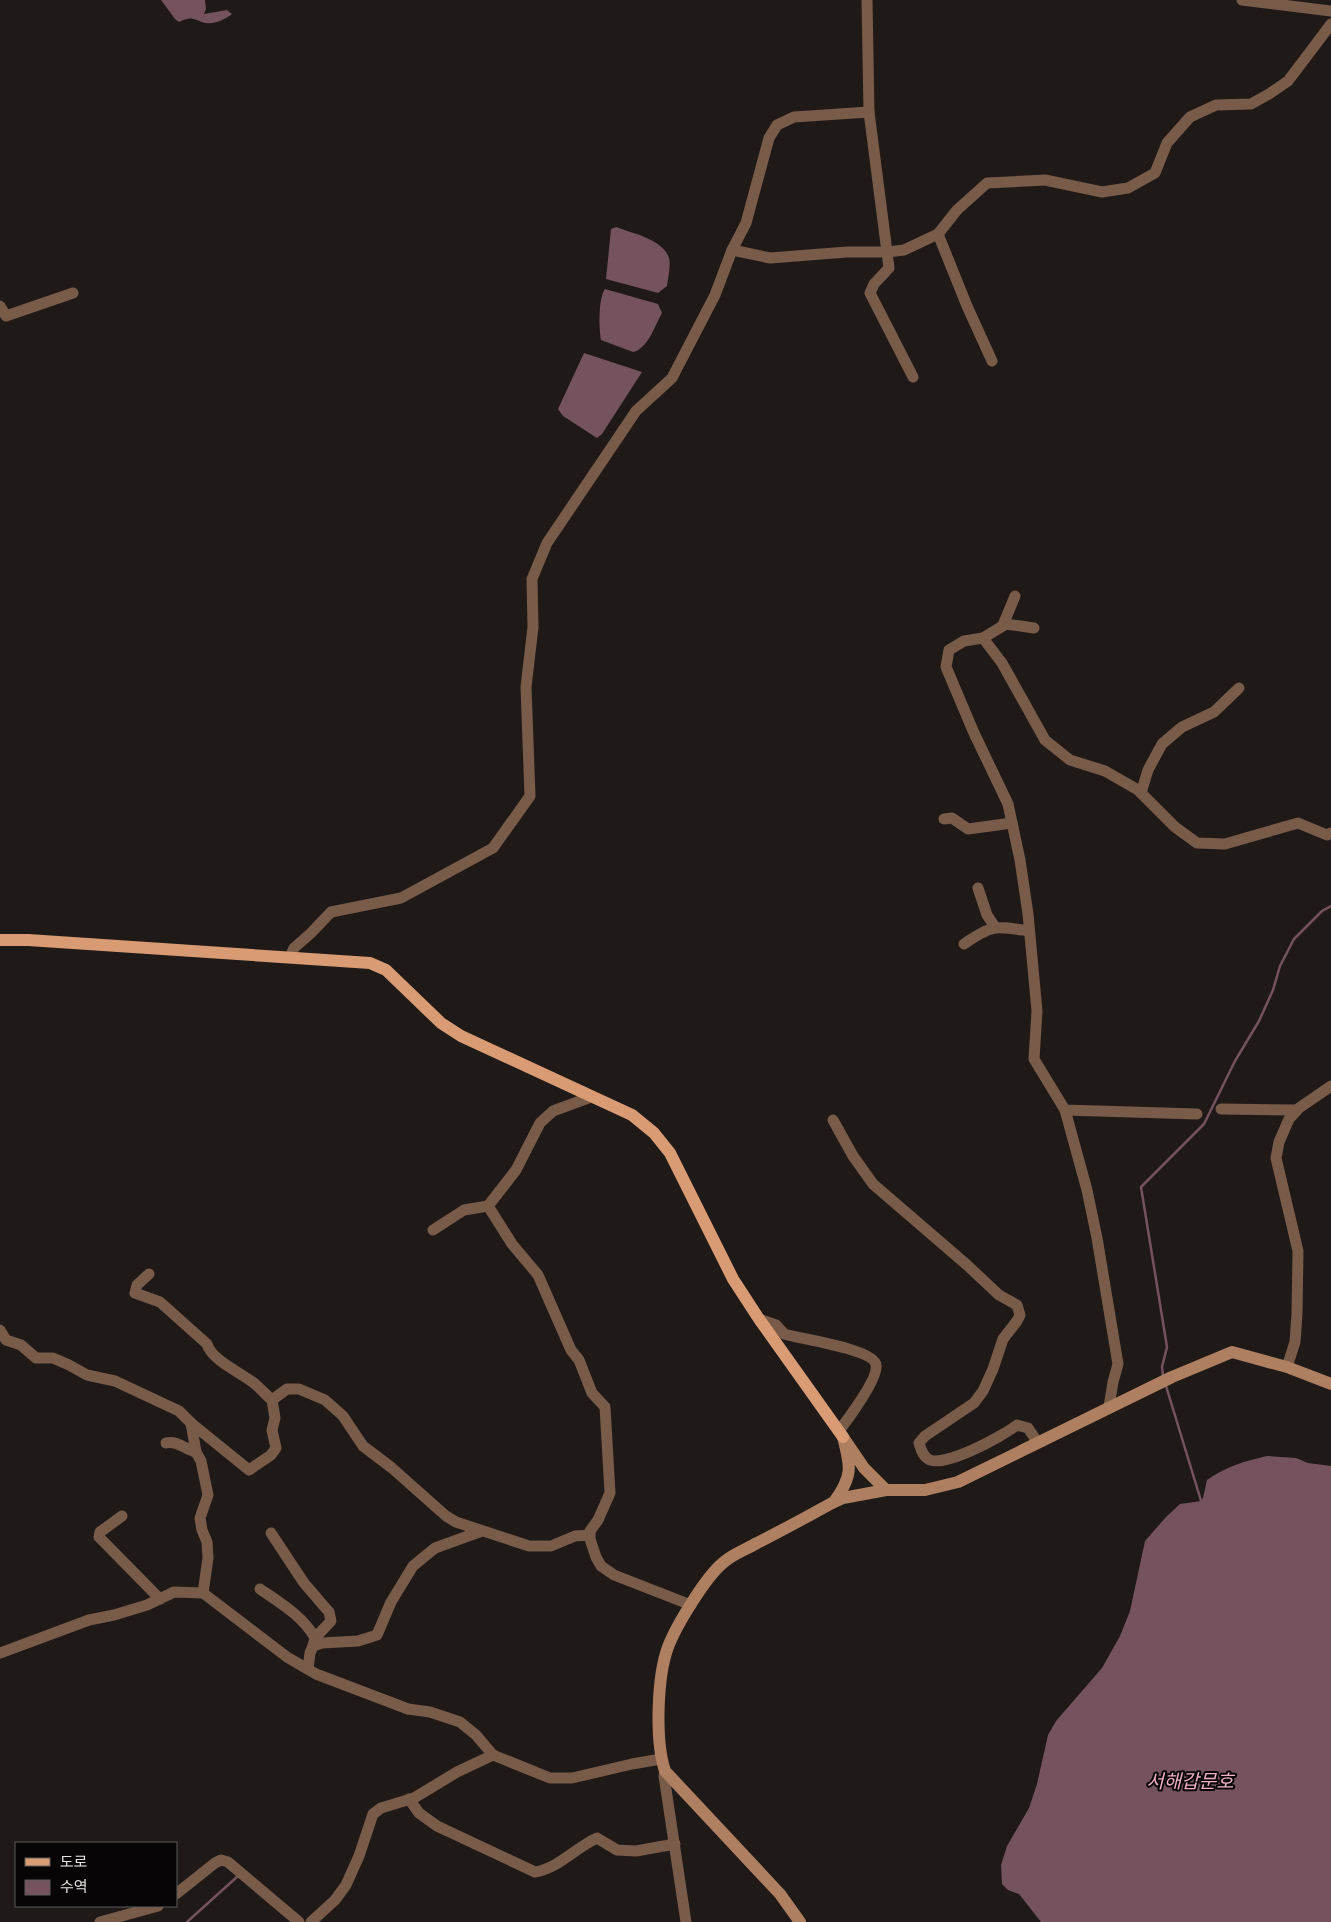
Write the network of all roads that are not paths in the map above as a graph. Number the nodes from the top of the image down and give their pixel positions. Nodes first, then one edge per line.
1 (867, 0) edge
2 (1242, 0) edge
3 (1331, 11) edge
4 (1331, 24) edge
5 (869, 112) junction
6 (938, 234) junction
7 (732, 250) junction
8 (887, 252) junction
9 (73, 293) dead end
10 (0, 306) edge
11 (992, 361) dead end
12 (913, 377) dead end
13 (1016, 596) dead end
14 (1003, 625) junction
15 (1034, 628) dead end
16 (983, 638) junction
17 (1239, 688) dead end
18 (1142, 793) junction
19 (944, 819) dead end
20 (1012, 823) junction
21 (1331, 833) edge
22 (978, 888) dead end
23 (995, 927) junction
24 (1029, 931) junction
25 (0, 940) edge
26 (964, 944) dead end
27 (290, 957) junction
28 (1331, 1086) edge
29 (592, 1097) junction
30 (1065, 1110) junction
31 (1221, 1110) dead end
32 (1296, 1110) junction
33 (1197, 1114) dead end
34 (833, 1120) dead end
35 (488, 1206) junction
36 (433, 1230) dead end
37 (148, 1274) dead end
38 (759, 1319) junction
39 (0, 1330) edge
40 (1287, 1367) junction
41 (1331, 1384) edge
42 (272, 1400) junction
43 (1109, 1407) junction
44 (192, 1423) junction
45 (841, 1434) junction
46 (166, 1443) dead end
47 (1038, 1443) junction
48 (196, 1452) junction
49 (886, 1490) junction
50 (834, 1502) junction
51 (122, 1516) dead end
52 (482, 1531) junction
53 (271, 1533) dead end
54 (590, 1535) junction
55 (260, 1589) dead end
56 (203, 1594) junction
57 (160, 1598) junction
58 (691, 1605) junction
59 (314, 1642) junction
60 (0, 1653) edge
61 (308, 1669) junction
62 (493, 1755) junction
63 (663, 1765) junction
64 (408, 1799) junction
65 (676, 1844) junction
66 (178, 1892) edge
67 (154, 1907) edge
68 (100, 1922) edge
69 (300, 1922) edge
70 (311, 1922) edge
71 (686, 1922) edge
72 (800, 1922) edge

1 - 5 street
2 - 3 street
4 - 6 street
5 - 7 street
5 - 8 street
6 - 8 street
6 - 11 street
7 - 8 street
7 - 27 street
8 - 12 street
9 - 10 street
13 - 14 street
14 - 15 street
14 - 16 street
16 - 18 street
16 - 20 street
17 - 18 street
18 - 21 street
19 - 20 street
20 - 24 street
22 - 23 street
23 - 24 street
23 - 26 street
24 - 30 street
25 - 27 main road
27 - 29 main road
28 - 32 street
29 - 35 street
29 - 38 main road
30 - 33 street
30 - 43 street
31 - 32 street
32 - 40 street
34 - 47 street
35 - 36 street
35 - 54 street
37 - 42 street
38 - 45 main road
38 - 45 street
39 - 44 street
40 - 41 street
40 - 43 street
42 - 44 street
42 - 52 street
43 - 47 street
44 - 48 street
45 - 49 street
45 - 50 street
46 - 48 street
47 - 49 street
48 - 56 street
49 - 50 street
50 - 58 street
51 - 57 street
52 - 54 street
52 - 59 street
53 - 59 street
54 - 58 street
55 - 59 street
56 - 57 street
56 - 61 street
57 - 60 street
58 - 63 street
59 - 61 street
61 - 62 street
62 - 63 street
62 - 64 street
63 - 65 street
63 - 72 street
64 - 65 street
64 - 70 street
65 - 71 street
66 - 69 street
67 - 68 street

